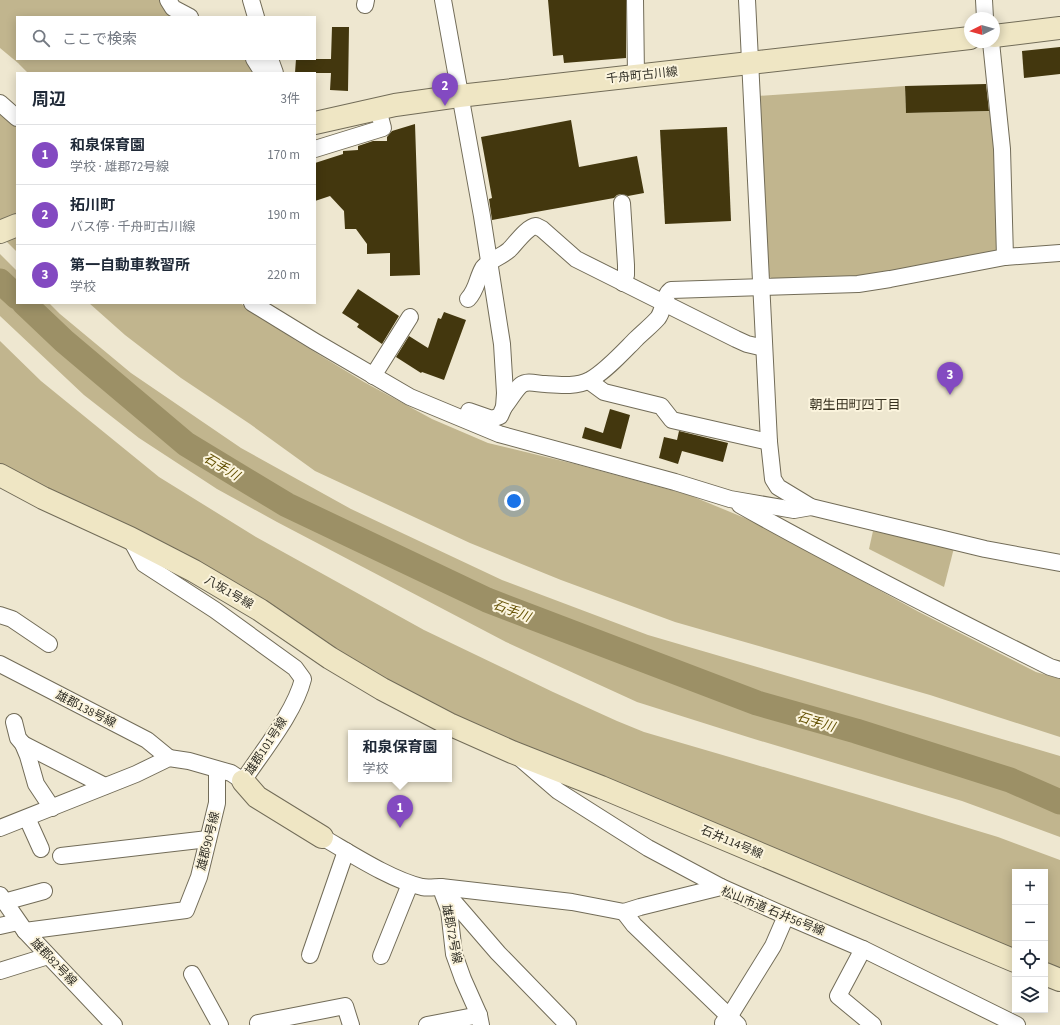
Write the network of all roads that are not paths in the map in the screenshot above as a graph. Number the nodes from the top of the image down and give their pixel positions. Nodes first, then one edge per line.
1 (168, 0) edge
2 (251, 0) edge
3 (443, 0) edge
4 (635, 0) edge
5 (747, 0) edge
6 (984, 0) edge
7 (985, 12) edge
8 (188, 16) edge
9 (256, 16) edge
10 (1060, 28) edge
11 (1000, 35) edge
12 (964, 39) edge
13 (992, 48) edge
14 (255, 60) edge
15 (270, 60) edge
16 (750, 63) junction
17 (262, 72) edge
18 (275, 72) edge
19 (636, 75) junction
20 (459, 96) junction
21 (0, 103) edge
22 (378, 109) junction
23 (16, 117) edge
24 (316, 123) edge
25 (316, 149) edge
26 (622, 203) dead end
27 (16, 225) edge
28 (0, 232) edge
29 (1060, 253) edge
30 (1005, 257) junction
31 (489, 262) junction
32 (623, 283) junction
33 (762, 287) junction
34 (468, 299) dead end
35 (254, 304) edge
36 (664, 304) junction
37 (410, 317) dead end
38 (764, 348) junction
39 (373, 376) junction
40 (589, 381) junction
41 (428, 406) junction
42 (504, 407) junction
43 (770, 442) junction
44 (0, 475) edge
45 (730, 499) junction
46 (811, 507) junction
47 (130, 538) junction
48 (1060, 563) edge
49 (0, 615) edge
50 (49, 644) dead end
51 (0, 664) edge
52 (1060, 670) edge
53 (14, 722) dead end
54 (449, 724) joint
55 (23, 744) junction
56 (512, 752) junction
57 (169, 758) junction
58 (217, 770) junction
59 (243, 781) junction
60 (105, 786) junction
61 (52, 808) junction
62 (27, 818) junction
63 (0, 828) edge
64 (322, 837) joint
65 (208, 839) junction
66 (41, 849) dead end
67 (346, 850) junction
68 (61, 856) dead end
69 (410, 884) junction
70 (441, 887) junction
71 (721, 887) junction
72 (44, 891) dead end
73 (2, 898) edge
74 (624, 912) junction
75 (786, 916) junction
76 (0, 926) edge
77 (22, 926) junction
78 (863, 949) junction
79 (310, 955) dead end
80 (48, 956) junction
81 (381, 956) dead end
82 (1012, 960) edge
83 (0, 971) edge
84 (192, 974) dead end
85 (1048, 975) edge
86 (1060, 980) edge
87 (257, 1020) edge
88 (480, 1020) edge
89 (730, 1022) edge
90 (114, 1025) edge
91 (220, 1025) edge
92 (351, 1025) edge
93 (427, 1025) edge
94 (568, 1025) edge
95 (873, 1025) edge
96 (1017, 1025) edge

1 - 8 street
2 - 9 street
3 - 20 street
4 - 19 street
5 - 16 street
6 - 7 street
10 - 11 street
12 - 16 street, 千舟町古川線
13 - 30 street
14 - 17 street
15 - 18 street
16 - 19 street, 千舟町古川線
16 - 33 street
19 - 20 street, 千舟町古川線
20 - 22 street, 千舟町古川線
20 - 31 street
21 - 23 street
22 - 24 street, 千舟町古川線
22 - 25 street
26 - 32 street
27 - 28 street
29 - 30 street
30 - 33 street
31 - 32 street
31 - 34 street
31 - 42 street
32 - 36 street
33 - 36 street
33 - 38 street
35 - 39 street
36 - 38 street
36 - 40 street
37 - 39 street
38 - 43 street
39 - 41 street
40 - 42 street
40 - 43 street
41 - 42 street
41 - 45 street
43 - 46 street
44 - 47 street, 八坂1号線
45 - 46 street
45 - 52 street
46 - 48 street
47 - 54 street, 八坂1号線
47 - 59 street, 雄郡101号線
49 - 50 street
51 - 57 street, 雄郡138号線
53 - 55 street
54 - 56 street, 石井114号線
55 - 60 street
55 - 61 street
56 - 71 street
56 - 82 street, 石井114号線
57 - 58 street, 雄郡101号線
57 - 60 street
58 - 59 street, 雄郡101号線
58 - 65 street, 雄郡90号線
59 - 64 street
60 - 61 street
61 - 62 street
62 - 63 street
62 - 66 street
64 - 67 street
65 - 68 street
65 - 77 street, 雄郡90号線
67 - 69 street
67 - 79 street
69 - 70 street
69 - 81 street
70 - 74 street
70 - 88 street, 雄郡72号線
70 - 94 street
71 - 74 street, 松山市道 石井56号線
71 - 75 street, 松山市道 石井56号線
72 - 73 street
73 - 77 street, 雄郡82号線
74 - 89 street
75 - 78 street, 松山市道 石井56号線
75 - 89 street
76 - 77 street
77 - 80 street, 雄郡82号線
78 - 95 street
78 - 96 street, 松山市道 石井56号線
80 - 83 street
80 - 90 street, 雄郡82号線
84 - 91 street
85 - 86 street
87 - 92 street
88 - 93 street

